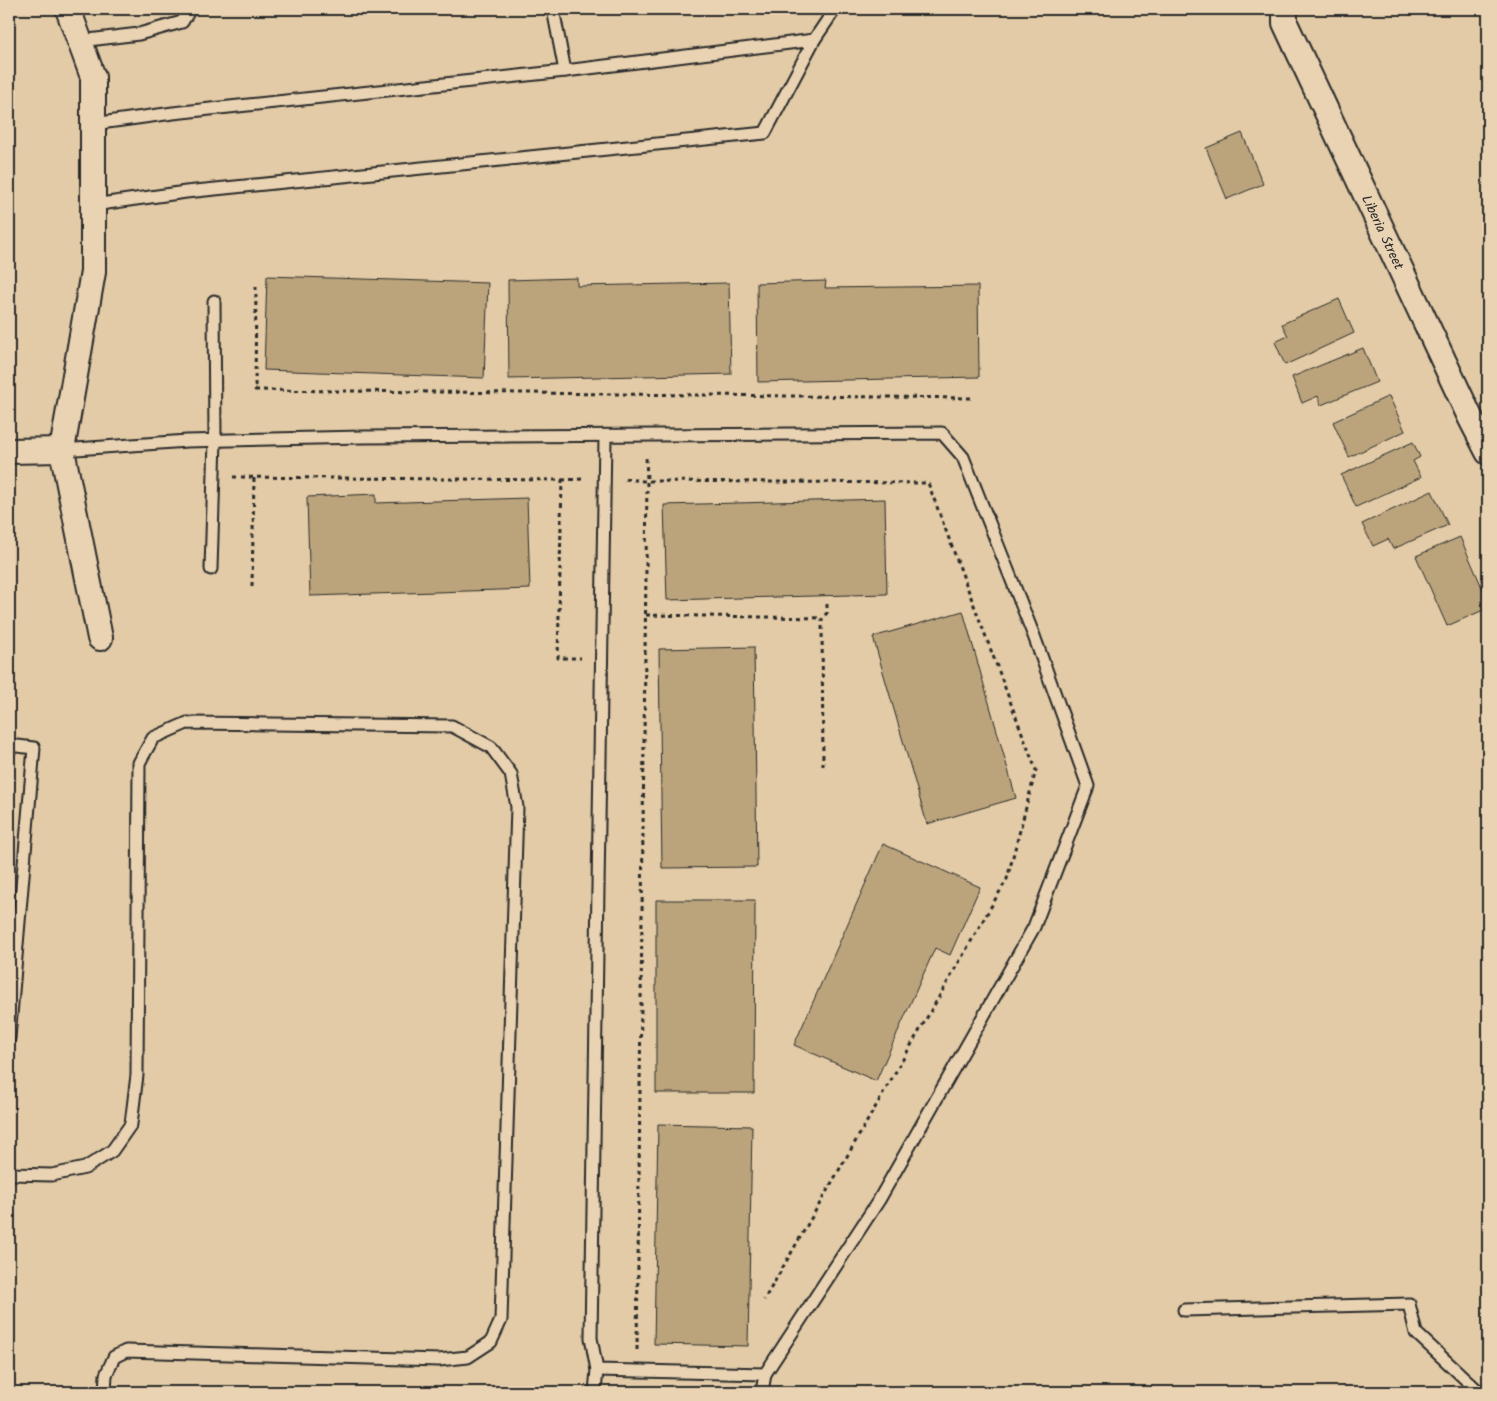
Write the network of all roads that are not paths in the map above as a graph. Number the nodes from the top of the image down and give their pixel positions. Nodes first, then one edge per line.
1 (68, 9) edge
2 (190, 9) edge
3 (554, 9) edge
4 (835, 9) edge
5 (1286, 9) edge
6 (814, 40) junction
7 (80, 41) junction
8 (565, 71) junction
9 (93, 124) junction
10 (93, 205) junction
11 (214, 301) dead end
12 (1479, 413) edge
13 (605, 437) junction
14 (215, 440) junction
15 (62, 450) junction
16 (9, 451) edge
17 (1488, 452) edge
18 (211, 569) dead end
19 (100, 638) dead end
20 (9, 745) edge
21 (9, 1038) edge
22 (9, 1174) edge
23 (1184, 1310) dead end
24 (597, 1370) junction
25 (765, 1374) junction
26 (105, 1392) edge
27 (595, 1392) edge
28 (762, 1392) edge
29 (1481, 1392) edge

1 - 7 street
2 - 7 lane
3 - 8 lane
4 - 6 lane
5 - 12 street, Liberia Street
6 - 8 lane
6 - 10 lane
7 - 9 street
8 - 9 lane
9 - 10 street
10 - 15 street
11 - 14 lane
12 - 17 street, Liberia Street
13 - 14 lane
13 - 24 lane
13 - 25 lane
14 - 15 lane
14 - 18 lane
15 - 16 street
15 - 19 street
20 - 21 lane
22 - 26 lane
23 - 29 lane
24 - 25 lane
24 - 27 lane
25 - 28 lane

